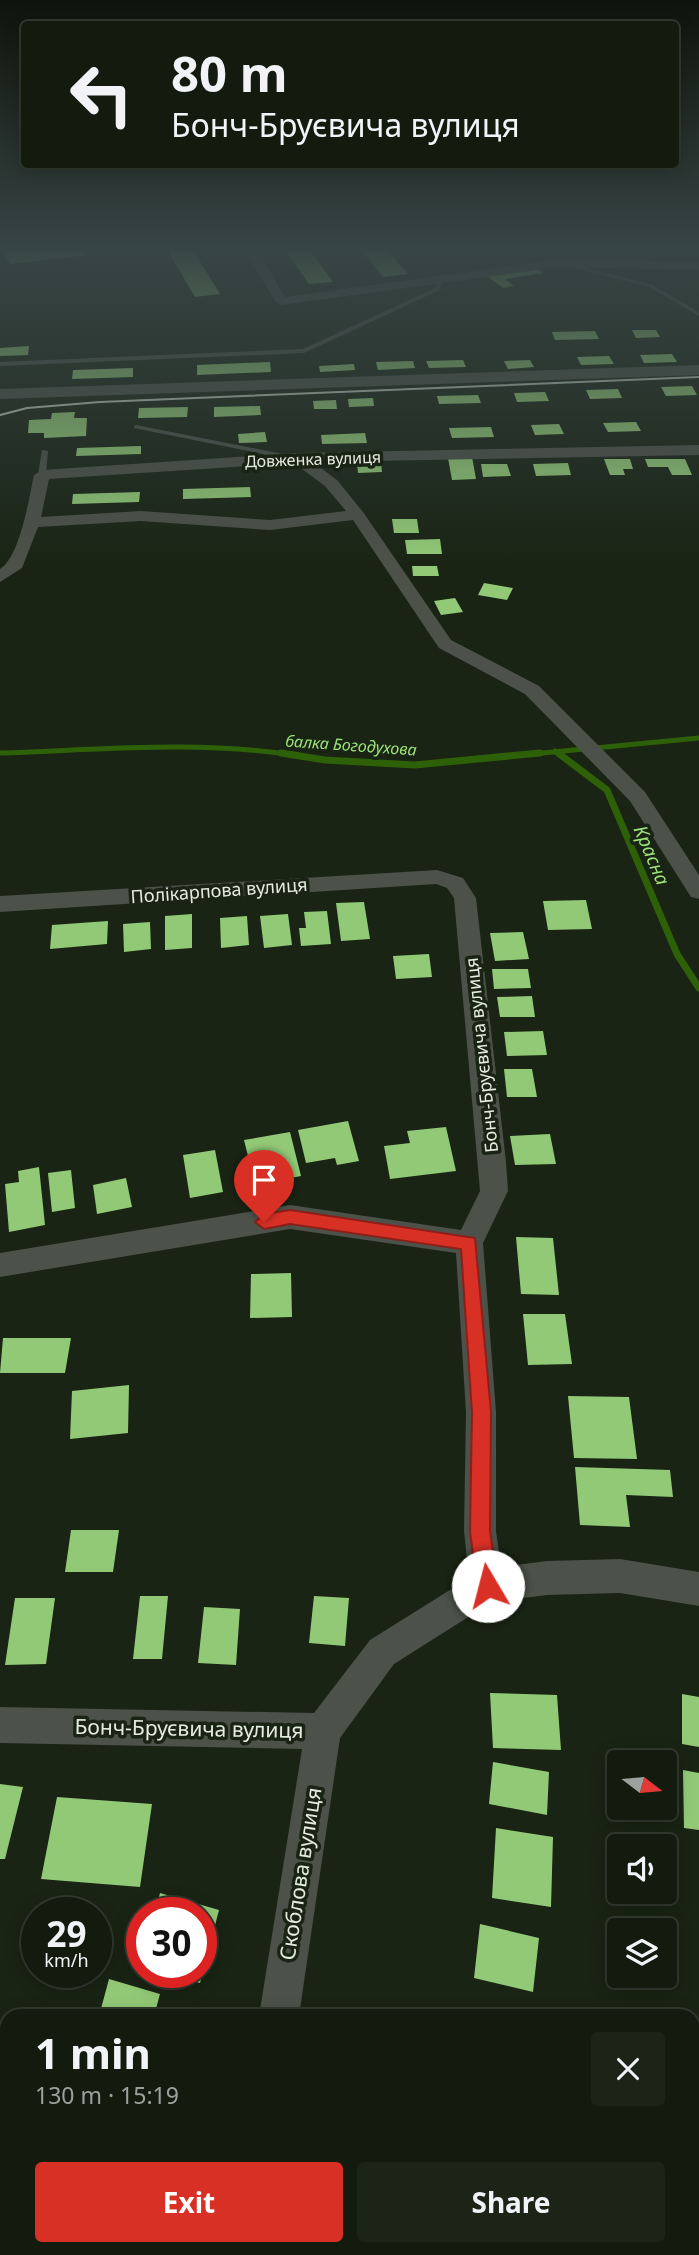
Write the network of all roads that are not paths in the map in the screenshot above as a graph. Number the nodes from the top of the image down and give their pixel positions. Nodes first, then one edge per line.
1 (205, 355) edge
2 (0, 364) edge
3 (699, 370) edge
4 (0, 394) edge
5 (136, 427) dead end
6 (44, 450) dead end
7 (699, 450) edge
8 (297, 458) junction
9 (42, 475) junction
10 (357, 515) junction
11 (32, 522) junction
12 (0, 577) edge
13 (438, 877) joint
14 (699, 892) edge
15 (0, 904) edge
16 (469, 1243) junction
17 (0, 1265) edge
18 (488, 1586) junction
19 (699, 1589) edge
20 (0, 1725) edge
21 (323, 1731) junction
22 (280, 2009) edge

1 - 2 lane
3 - 4 street
5 - 8 lane
6 - 9 lane
7 - 8 street, Довженка вулиця
8 - 9 street, Довженка вулиця
8 - 10 street
9 - 11 street
10 - 11 street
10 - 14 street
11 - 12 street
13 - 15 street, Полікарпова вулиця
13 - 16 street, Бонч-Бруєвича вулиця
16 - 17 street
16 - 18 street, Бонч-Бруєвича вулиця
18 - 19 street, Бонч-Бруєвича вулиця
18 - 21 street, Бонч-Бруєвича вулиця
20 - 21 street, Бонч-Бруєвича вулиця
21 - 22 street, Скоблова вулиця

